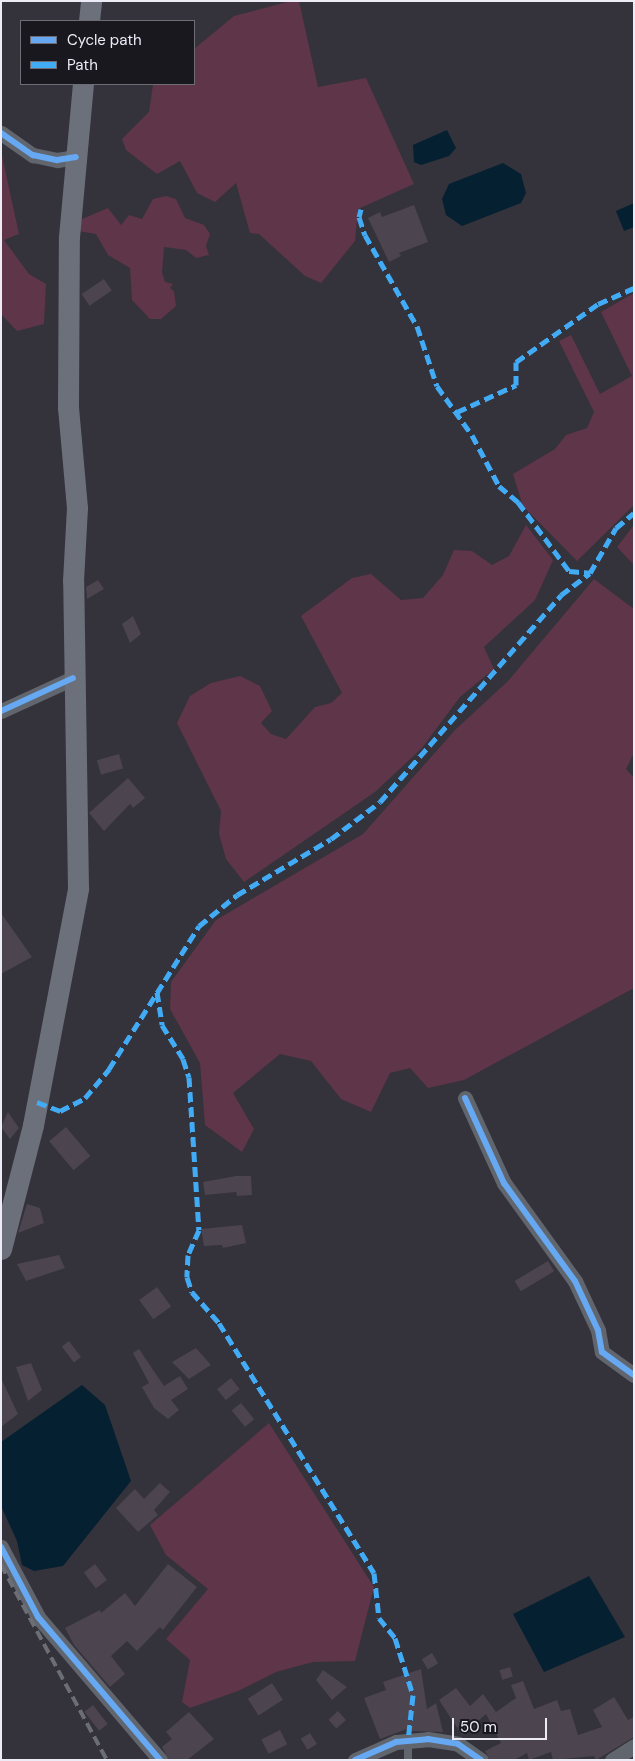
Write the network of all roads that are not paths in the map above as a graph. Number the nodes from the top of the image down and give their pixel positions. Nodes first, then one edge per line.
1 (91, 1) edge
2 (89, 20) edge
3 (83, 85) edge
4 (1, 134) edge
5 (76, 157) junction
6 (73, 678) junction
7 (1, 710) edge
8 (465, 1098) dead end
9 (1, 1249) edge
10 (634, 1375) edge
11 (1, 1547) edge
12 (408, 1741) junction
13 (634, 1746) edge
14 (160, 1760) edge
15 (354, 1760) edge
16 (408, 1760) edge
17 (481, 1760) edge
18 (612, 1760) edge

1 - 2 main road
3 - 5 main road
4 - 5 street
5 - 6 main road
6 - 7 street
6 - 9 main road
8 - 10 street
11 - 14 street
12 - 15 street
12 - 16 lane
12 - 17 street
13 - 18 street

